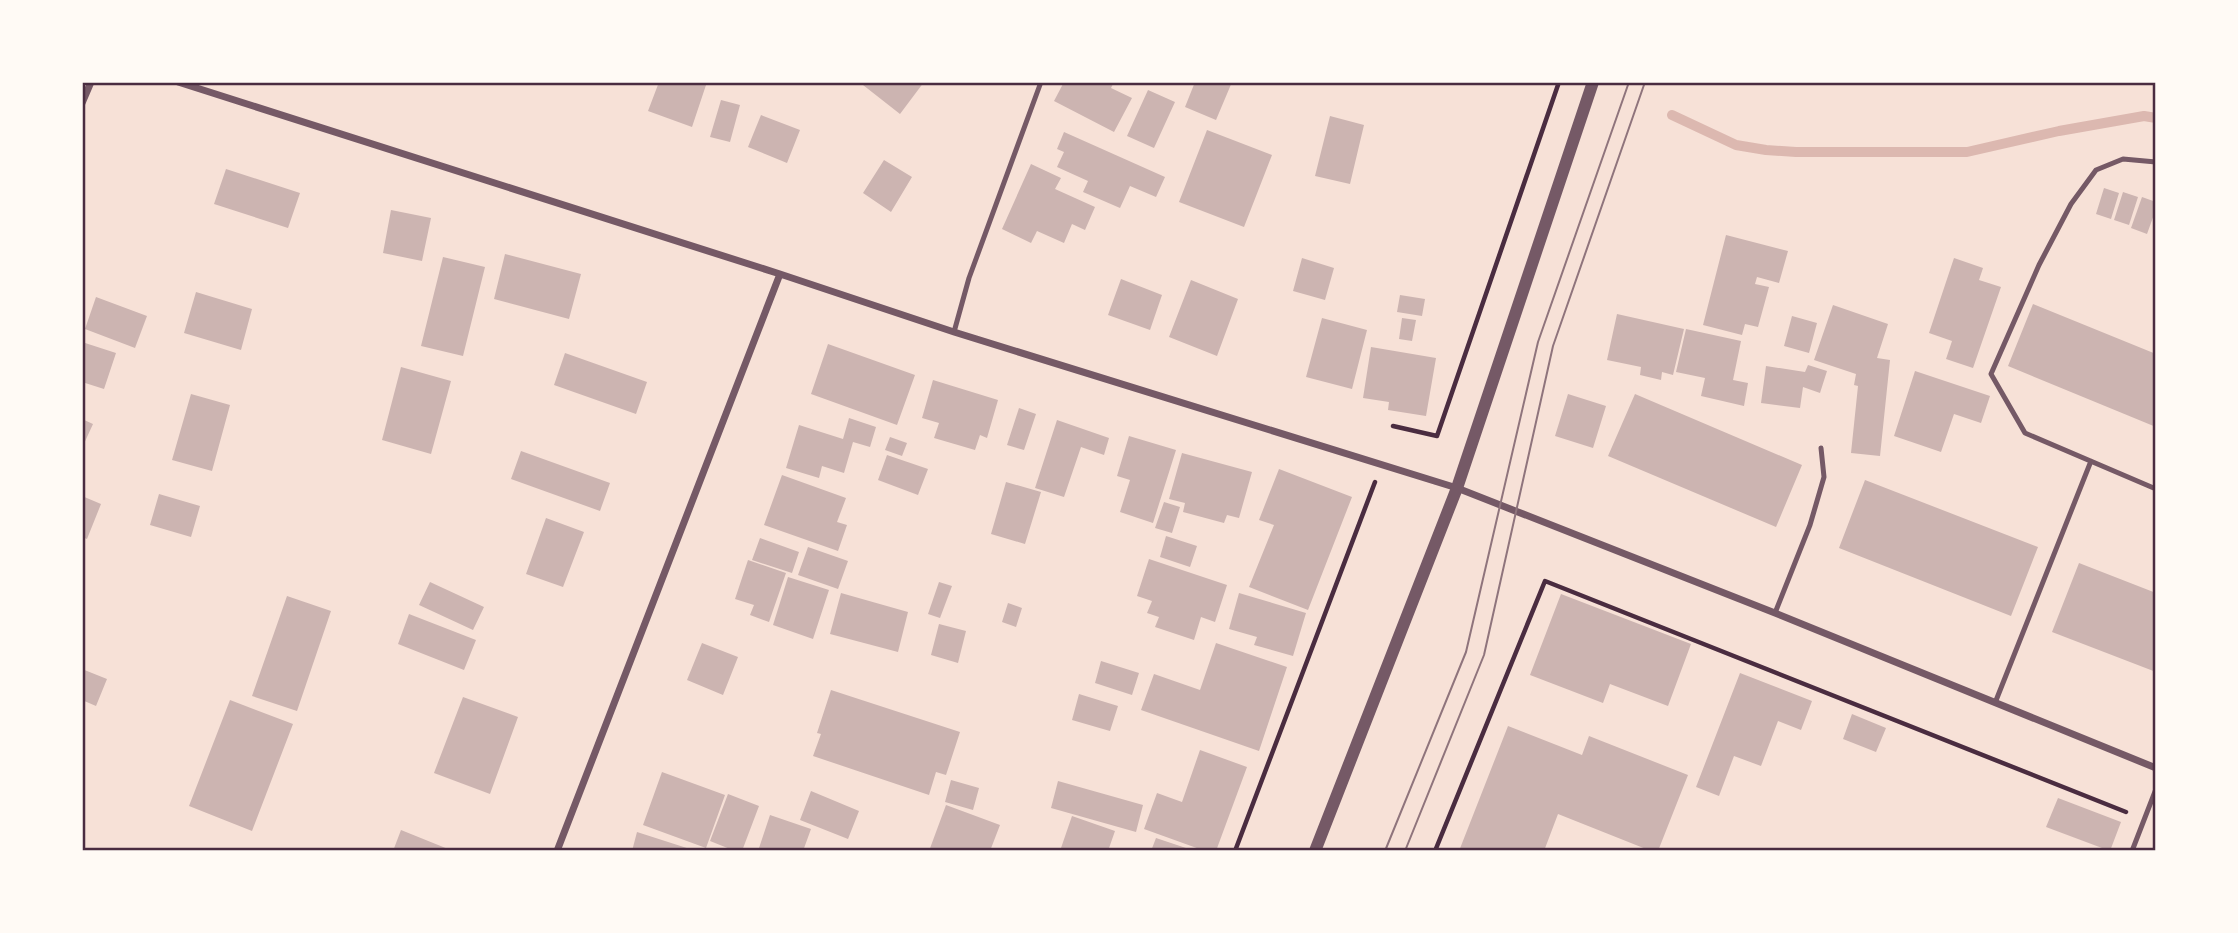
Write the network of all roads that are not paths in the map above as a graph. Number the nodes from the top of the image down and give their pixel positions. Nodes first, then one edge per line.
1 (91, 82) edge
2 (178, 82) edge
3 (1041, 82) edge
4 (1593, 82) edge
5 (194, 85) edge
6 (82, 103) edge
7 (2156, 162) edge
8 (779, 274) junction
9 (954, 332) junction
10 (1821, 448) dead end
11 (2091, 461) junction
12 (1457, 488) junction
13 (2156, 489) edge
14 (1775, 613) junction
15 (1995, 703) junction
16 (2156, 768) edge
17 (2156, 789) edge
18 (557, 851) edge
19 (1315, 851) edge
20 (2132, 851) edge

1 - 6 street
2 - 5 street
3 - 9 lane
4 - 12 street
5 - 8 street
7 - 11 lane
8 - 9 street
8 - 18 street
9 - 12 street
10 - 14 lane
11 - 13 lane
11 - 15 lane
12 - 14 street
12 - 19 street
14 - 15 street
15 - 16 street
17 - 20 lane

